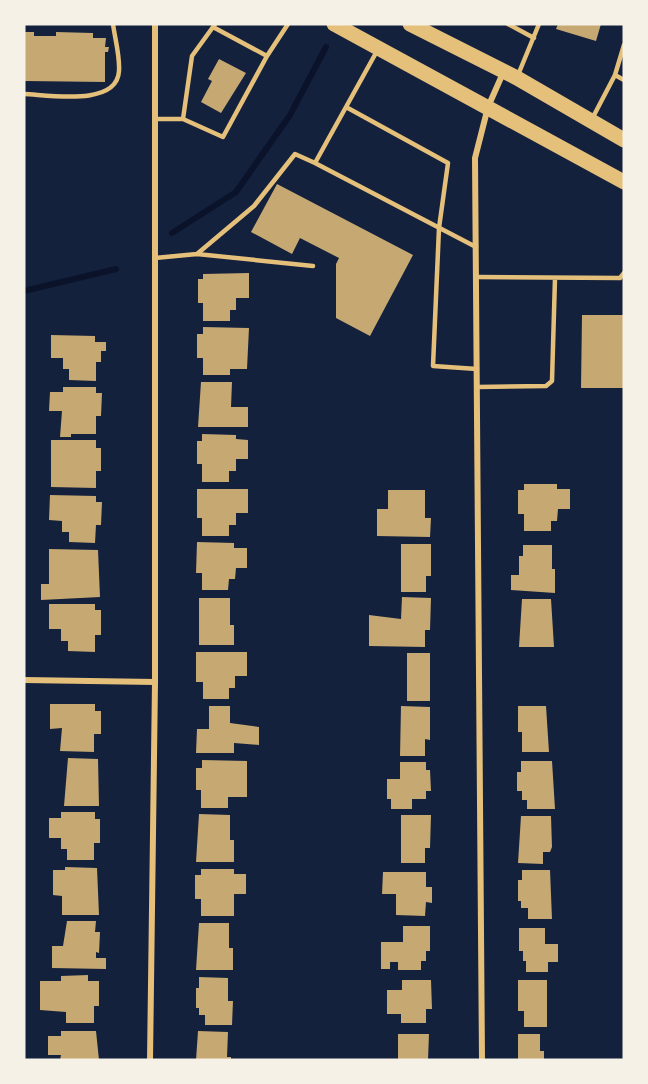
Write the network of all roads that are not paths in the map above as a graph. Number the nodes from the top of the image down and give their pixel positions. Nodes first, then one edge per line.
1 (113, 24) edge
2 (155, 24) edge
3 (288, 24) edge
4 (334, 24) edge
5 (410, 24) edge
6 (508, 24) edge
7 (539, 24) edge
8 (214, 26) edge
9 (534, 38) junction
10 (624, 45) edge
11 (378, 48) junction
12 (267, 56) junction
13 (511, 75) junction
14 (615, 75) junction
15 (624, 80) edge
16 (24, 94) edge
17 (346, 107) junction
18 (488, 107) junction
19 (155, 119) junction
20 (183, 119) junction
21 (590, 122) junction
22 (624, 140) edge
23 (315, 164) junction
24 (624, 182) edge
25 (439, 228) junction
26 (476, 247) junction
27 (197, 254) junction
28 (155, 258) junction
29 (313, 266) dead end
30 (624, 273) edge
31 (476, 277) junction
32 (555, 278) junction
33 (477, 369) junction
34 (477, 387) junction
35 (24, 680) edge
36 (155, 682) junction
37 (150, 1060) edge
38 (482, 1060) edge

1 - 16 lane
2 - 19 street
3 - 12 lane
4 - 11 main road
5 - 13 main road
6 - 9 lane
7 - 9 lane
8 - 12 lane
8 - 20 lane
9 - 13 lane
10 - 14 lane
11 - 17 lane
11 - 18 main road
12 - 20 lane
13 - 18 street
13 - 21 main road
14 - 15 lane
14 - 21 lane
17 - 23 lane
17 - 25 lane
18 - 24 main road
18 - 26 street
19 - 20 lane
19 - 28 street
21 - 22 main road
23 - 25 lane
23 - 27 lane
25 - 26 lane
25 - 33 lane
26 - 31 street
27 - 28 lane
27 - 29 lane
28 - 36 street
30 - 32 lane
31 - 32 lane
31 - 33 street
32 - 34 lane
33 - 34 street
34 - 38 street
35 - 36 street
36 - 37 street

